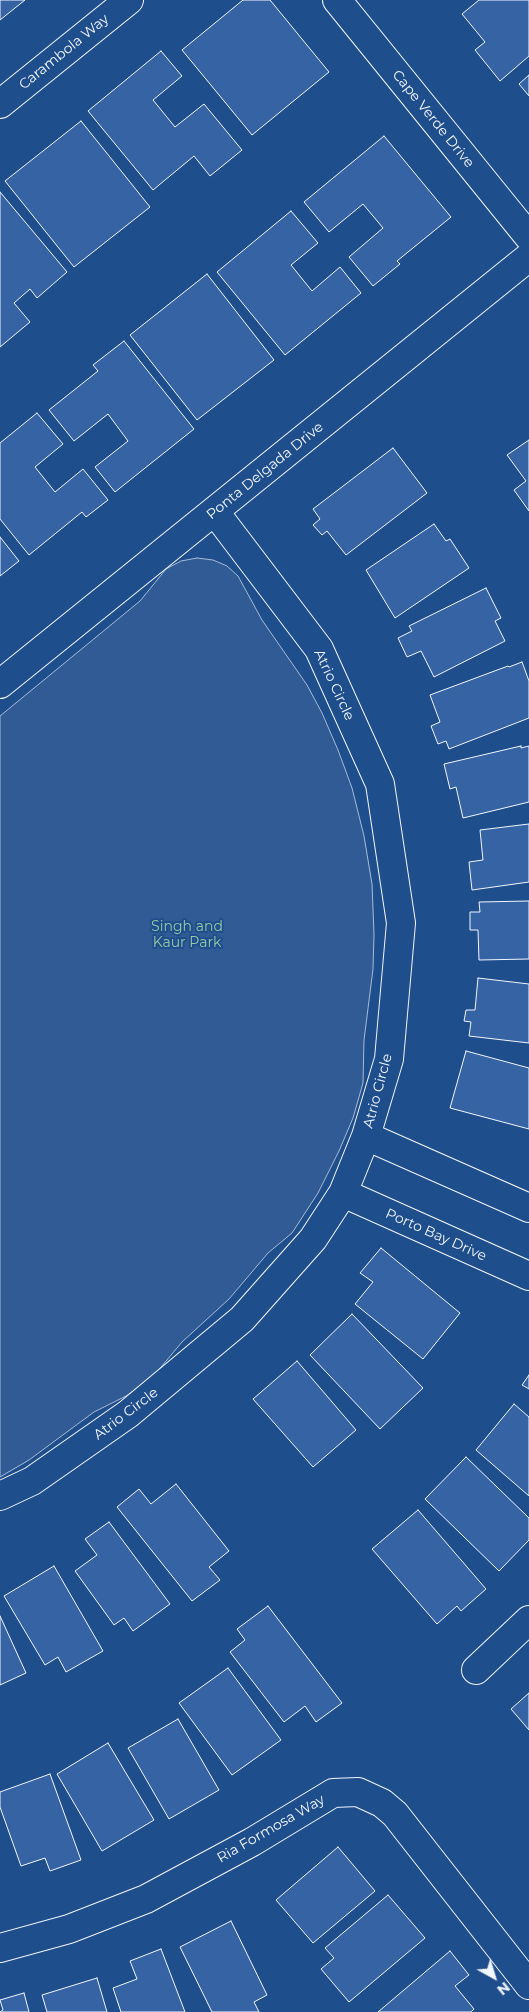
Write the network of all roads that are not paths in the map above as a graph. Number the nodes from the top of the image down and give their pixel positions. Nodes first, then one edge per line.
1 (129, 0) edge
2 (337, 0) edge
3 (0, 104) edge
4 (529, 237) edge
5 (529, 256) edge
6 (215, 512) junction
7 (0, 684) edge
8 (366, 1136) junction
9 (343, 1192) junction
10 (529, 1208) edge
11 (529, 1276) edge
12 (0, 1496) edge
13 (529, 1620) edge
14 (476, 1670) dead end
15 (0, 1948) edge
16 (529, 1985) edge

1 - 3 street, Carambola Way
2 - 4 street, Cape Verde Drive
5 - 6 street, Ponta Delgada Drive
6 - 7 street, Ponta Delgada Drive
6 - 8 street, Atrio Circle
8 - 9 street, Atrio Circle
8 - 10 street
9 - 11 street, Porto Bay Drive
9 - 12 street, Atrio Circle
13 - 14 street
15 - 16 street, Ria Formosa Way

